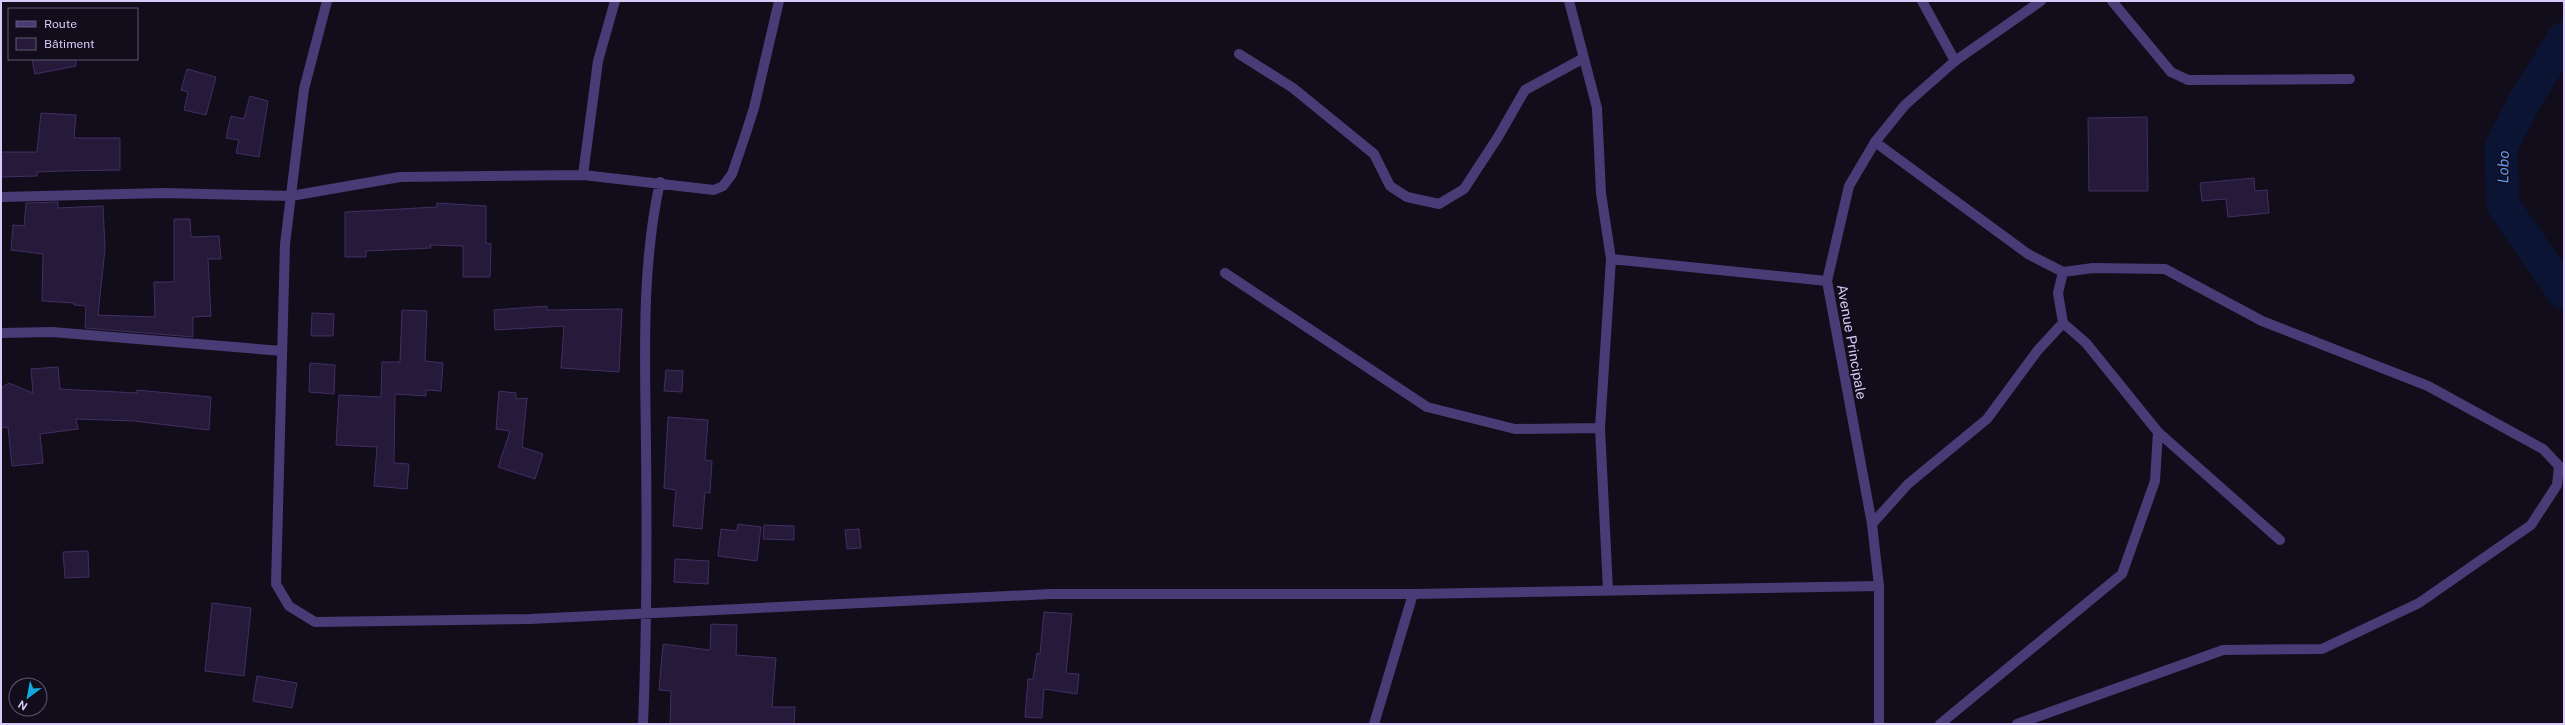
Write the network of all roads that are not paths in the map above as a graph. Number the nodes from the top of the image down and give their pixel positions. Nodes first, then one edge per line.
1 (327, 1) edge
2 (614, 1) edge
3 (779, 1) edge
4 (1569, 1) edge
5 (1922, 1) edge
6 (2041, 1) edge
7 (2112, 1) edge
8 (1239, 54) dead end
9 (1584, 58) junction
10 (1955, 62) junction
11 (2350, 79) dead end
12 (1875, 142) junction
13 (583, 175) junction
14 (660, 182) junction
15 (291, 196) junction
16 (1, 198) edge
17 (1611, 259) junction
18 (2063, 272) junction
19 (1225, 273) dead end
20 (1827, 281) junction
21 (2063, 323) junction
22 (1, 333) edge
23 (282, 351) junction
24 (1600, 428) junction
25 (2158, 432) junction
26 (1872, 524) junction
27 (2280, 540) dead end
28 (1879, 586) junction
29 (1608, 590) junction
30 (1413, 594) junction
31 (648, 614) junction
32 (643, 724) edge
33 (1374, 724) edge
34 (1879, 724) edge
35 (1940, 724) edge
36 (2017, 724) edge

1 - 15 street
2 - 13 street
3 - 14 street
4 - 9 street
5 - 10 street
6 - 10 street, Avenue Principale
7 - 11 street
8 - 9 street
9 - 17 street
10 - 12 street, Avenue Principale
12 - 18 street
12 - 20 street, Avenue Principale
13 - 14 street
13 - 15 street
14 - 31 street
15 - 16 street
15 - 23 street
17 - 20 street
17 - 24 street
18 - 21 street
18 - 36 street
19 - 24 street
20 - 26 street, Avenue Principale
21 - 25 street
21 - 26 street
22 - 23 street
23 - 31 street
24 - 29 street
25 - 27 street
25 - 35 street
26 - 28 street, Avenue Principale
28 - 29 street
28 - 34 street, Avenue Principale
29 - 30 street
30 - 31 street
30 - 33 street
31 - 32 street

